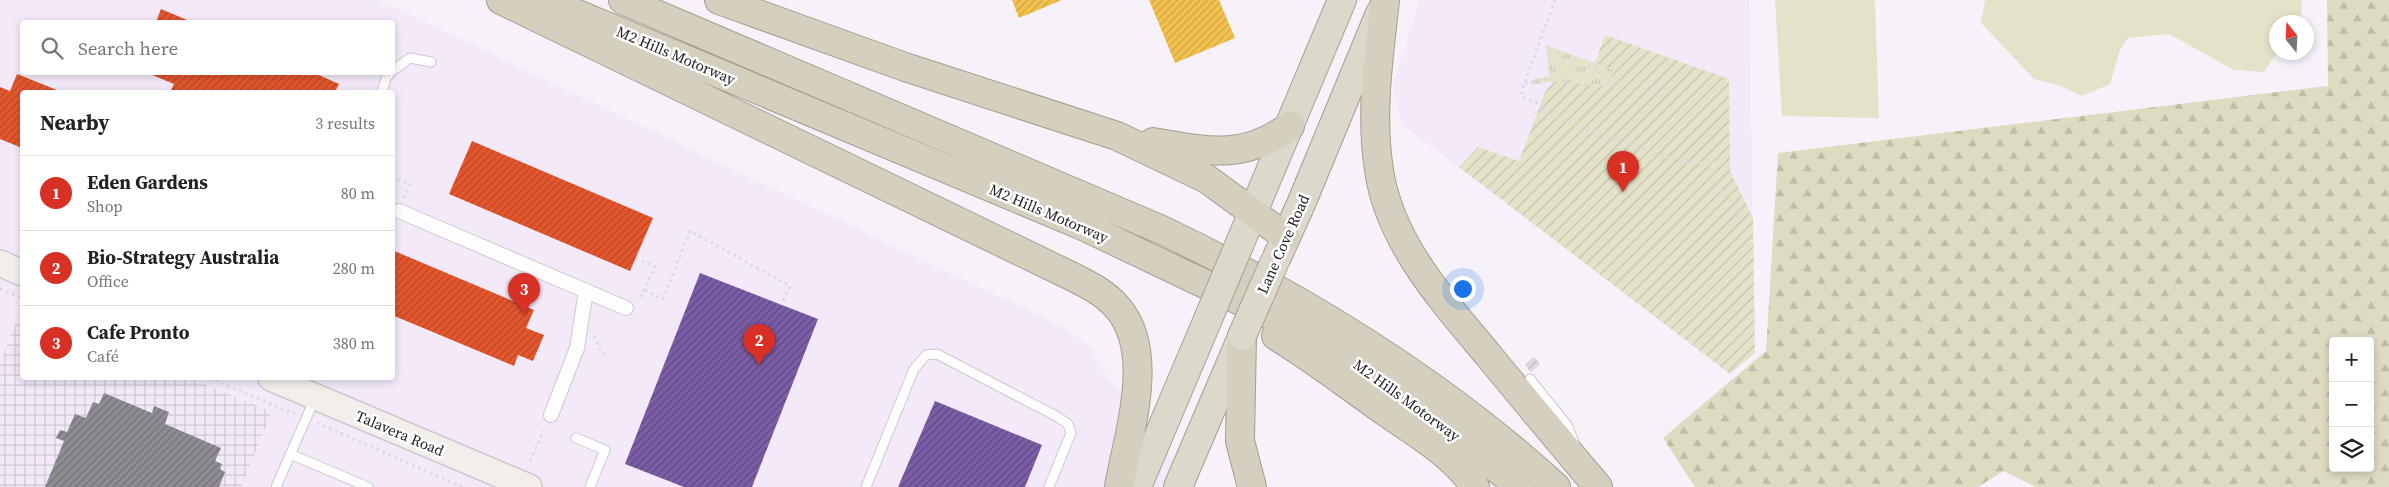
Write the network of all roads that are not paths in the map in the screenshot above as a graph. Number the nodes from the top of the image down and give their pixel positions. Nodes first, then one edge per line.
1 (501, 0) edge
2 (544, 0) edge
3 (623, 0) edge
4 (719, 0) edge
5 (1342, 0) edge
6 (1385, 0) edge
7 (431, 62) dead end
8 (395, 70) edge
9 (389, 75) edge
10 (383, 90) edge
11 (1290, 126) junction
12 (1117, 136) junction
13 (399, 210) road end
14 (1252, 213) junction
15 (1281, 249) junction
16 (0, 263) edge
17 (20, 272) edge
18 (1218, 290) junction
19 (586, 291) junction
20 (626, 308) dead end
21 (1242, 336) junction
22 (1530, 379) dead end
23 (274, 380) edge
24 (311, 408) junction
25 (551, 416) dead end
26 (576, 438) dead end
27 (290, 454) junction
28 (1592, 479) edge
29 (276, 487) edge
30 (368, 487) edge
31 (529, 487) edge
32 (590, 487) edge
33 (866, 487) edge
34 (1049, 487) edge
35 (1119, 487) edge
36 (1137, 487) edge
37 (1178, 487) edge
38 (1252, 487) edge
39 (1475, 487) edge
40 (1520, 487) edge
41 (1556, 487) edge

1 - 35 highway
2 - 18 highway, M2 Hills Motorway
3 - 41 highway, M2 Hills Motorway
4 - 12 highway
5 - 11 highway
6 - 15 highway, Lane Cove Road
6 - 28 highway
7 - 8 lane
9 - 10 lane
11 - 12 highway
11 - 14 highway
12 - 14 highway
13 - 19 street
14 - 15 highway
14 - 36 highway, bridge
15 - 21 highway, Lane Cove Road, bridge
16 - 17 main road
18 - 39 highway
18 - 40 highway, M2 Hills Motorway
19 - 20 street
19 - 25 street
21 - 37 highway, Lane Cove Road
21 - 38 highway
22 - 28 lane
23 - 24 main road, Talavera Road
24 - 27 lane
24 - 31 main road, Talavera Road
26 - 32 lane
27 - 29 lane
27 - 30 lane
33 - 34 lane

